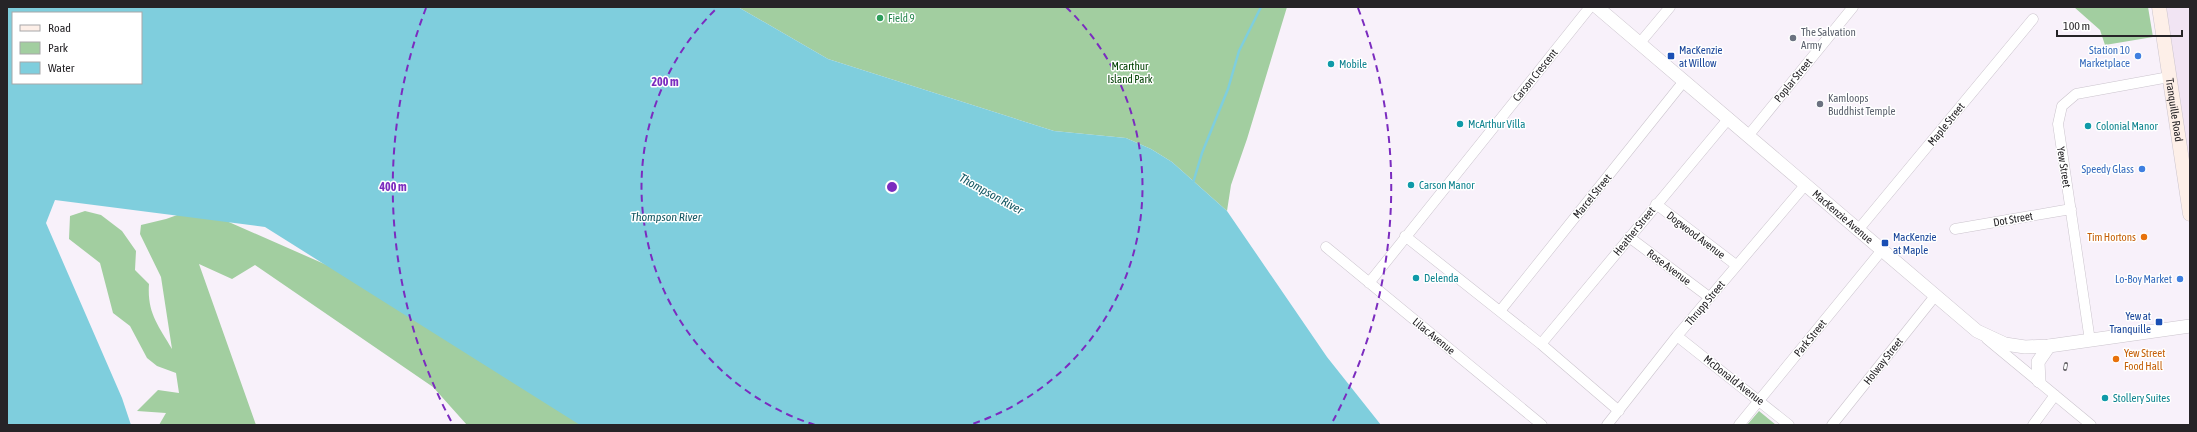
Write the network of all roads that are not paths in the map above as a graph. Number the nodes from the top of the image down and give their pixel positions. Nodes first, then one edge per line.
1 (1590, 7) edge
2 (1597, 7) edge
3 (1670, 7) edge
4 (1853, 7) edge
5 (2159, 7) edge
6 (2033, 19) dead end
7 (1639, 44) junction
8 (2169, 77) junction
9 (1684, 81) junction
10 (1729, 118) junction
11 (1748, 136) junction
12 (1806, 184) junction
13 (1656, 204) junction
14 (2071, 209) junction
15 (2190, 214) edge
16 (1955, 229) dead end
17 (1858, 230) junction
18 (1405, 236) junction
19 (1630, 237) junction
20 (1326, 247) dead end
21 (1882, 250) junction
22 (1736, 265) junction
23 (1369, 283) junction
24 (1935, 296) junction
25 (1709, 297) junction
26 (1500, 311) junction
27 (2190, 326) edge
28 (1977, 331) junction
29 (1677, 336) junction
30 (2090, 341) junction
31 (1541, 344) junction
32 (2049, 346) junction
33 (2039, 381) junction
34 (2055, 395) junction
35 (1759, 400) junction
36 (1619, 411) junction
37 (1542, 425) edge
38 (1608, 425) edge
39 (1739, 425) edge
40 (1790, 425) edge
41 (1832, 425) edge
42 (2033, 425) edge
43 (2090, 425) edge

1 - 18 street, Carson Crescent
2 - 7 street, MacKenzie Avenue
3 - 7 street
4 - 11 street, Poplar Street
5 - 8 main road, Tranquille Road
6 - 17 street, Maple Street
7 - 9 street, MacKenzie Avenue
8 - 14 street, Yew Street
8 - 15 main road, Tranquille Road
9 - 10 street, MacKenzie Avenue
9 - 26 street, Marcel Street
10 - 11 street, MacKenzie Avenue
10 - 13 street, Heather Street
11 - 12 street, MacKenzie Avenue
12 - 17 street, MacKenzie Avenue
12 - 22 street, Thrupp Street
13 - 19 street, Heather Street
13 - 22 street, Dogwood Avenue
14 - 16 street, Dot Street
14 - 30 street, Yew Street
17 - 21 street, MacKenzie Avenue
18 - 23 street, Carson Crescent
18 - 26 street
19 - 25 street, Rose Avenue
19 - 31 street, Heather Street
20 - 23 street, Lilac Avenue
21 - 24 street, MacKenzie Avenue
21 - 35 street, Park Street
22 - 25 street, Thrupp Street
23 - 37 street, Lilac Avenue
24 - 28 street, MacKenzie Avenue
24 - 41 street, Holway Street
25 - 29 street, Thrupp Street
26 - 31 street
27 - 30 street
28 - 32 street
28 - 33 street, MacKenzie Avenue
29 - 35 street, McDonald Avenue
29 - 36 street, Thrupp Street
30 - 32 street
31 - 36 street
32 - 33 street
33 - 34 street, MacKenzie Avenue
34 - 42 street
34 - 43 street, MacKenzie Avenue
35 - 39 street, Park Street
35 - 40 street, McDonald Avenue
36 - 38 street, Thrupp Street

